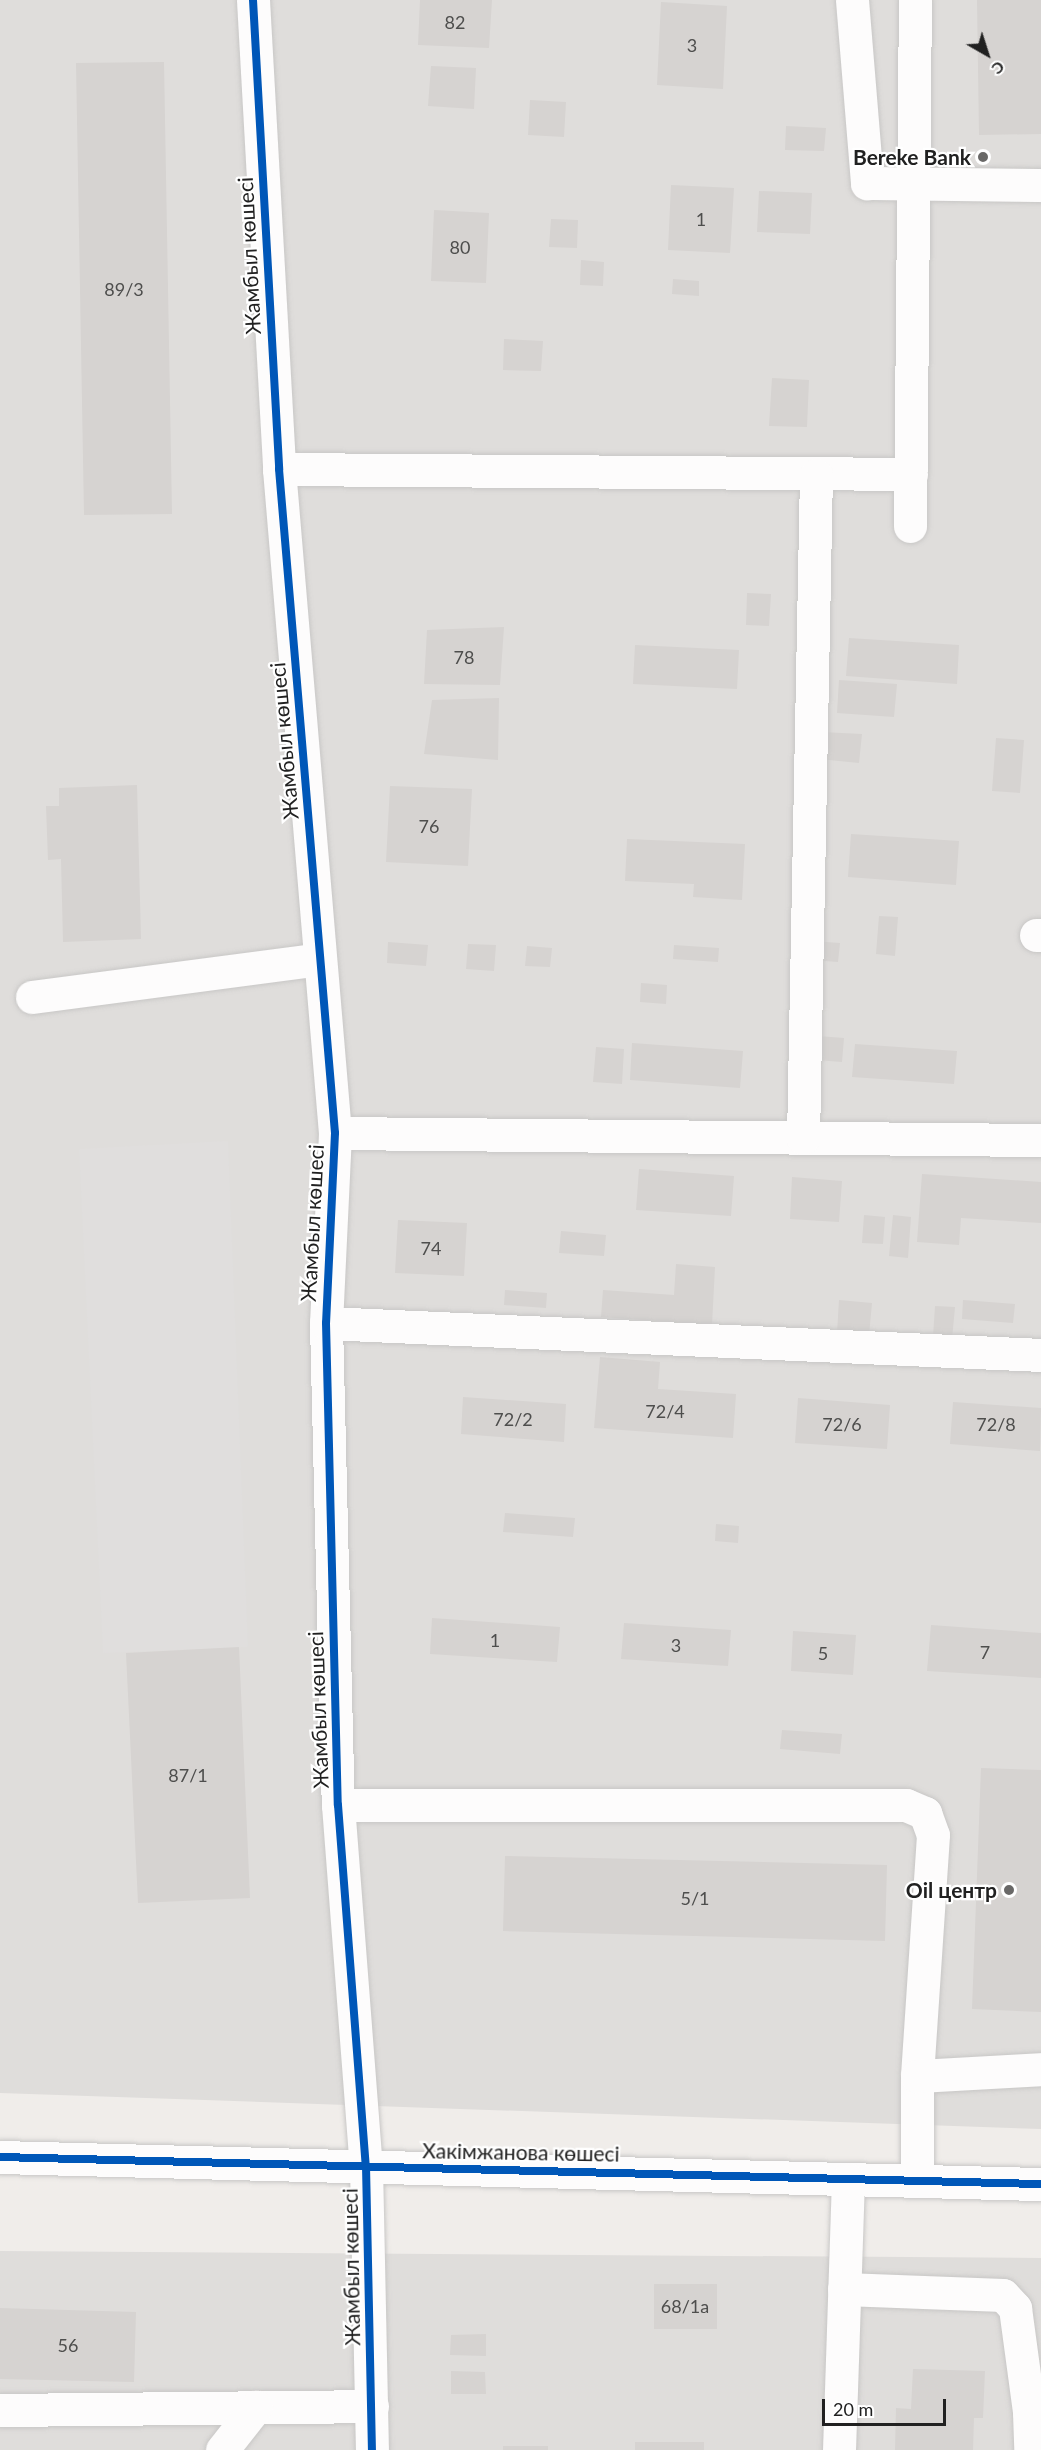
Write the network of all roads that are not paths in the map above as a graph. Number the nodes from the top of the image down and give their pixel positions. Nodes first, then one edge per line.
1 (253, 0) edge
2 (852, 0) edge
3 (915, 0) edge
4 (913, 182) junction
5 (1041, 184) edge
6 (279, 469) junction
7 (911, 474) junction
8 (816, 475) junction
9 (910, 526) dead end
10 (320, 959) junction
11 (32, 997) dead end
12 (334, 1133) junction
13 (803, 1138) junction
14 (1041, 1140) edge
15 (326, 1323) junction
16 (1041, 1355) edge
17 (338, 1805) junction
18 (1041, 2069) edge
19 (917, 2076) junction
20 (0, 2157) edge
21 (366, 2166) junction
22 (1032, 2178) edge
23 (848, 2179) junction
24 (917, 2180) junction
25 (844, 2289) junction
26 (372, 2406) junction
27 (256, 2407) junction
28 (0, 2410) edge
29 (222, 2450) edge
30 (372, 2450) edge
31 (840, 2450) edge
32 (1030, 2450) edge

1 - 6 street, Жамбыл көшесі
2 - 4 street
3 - 4 street
4 - 5 street
4 - 7 street
6 - 8 street
6 - 10 street, Жамбыл көшесі
7 - 8 street
7 - 9 street
8 - 13 street
10 - 11 street
10 - 12 street, Жамбыл көшесі
12 - 13 street
12 - 15 street, Жамбыл көшесі
13 - 14 street
15 - 16 street
15 - 17 street, Жамбыл көшесі
17 - 19 street
17 - 21 street, Жамбыл көшесі
18 - 19 street
19 - 24 street
20 - 21 street, Хакімжанова көшесі
21 - 23 street, Хакімжанова көшесі
21 - 26 street, Жамбыл көшесі
22 - 24 street, Хакімжанова көшесі
23 - 24 street, Хакімжанова көшесі
23 - 25 street
25 - 31 street
25 - 32 street
26 - 27 street
26 - 30 street, Жамбыл көшесі
27 - 28 street
27 - 29 street

